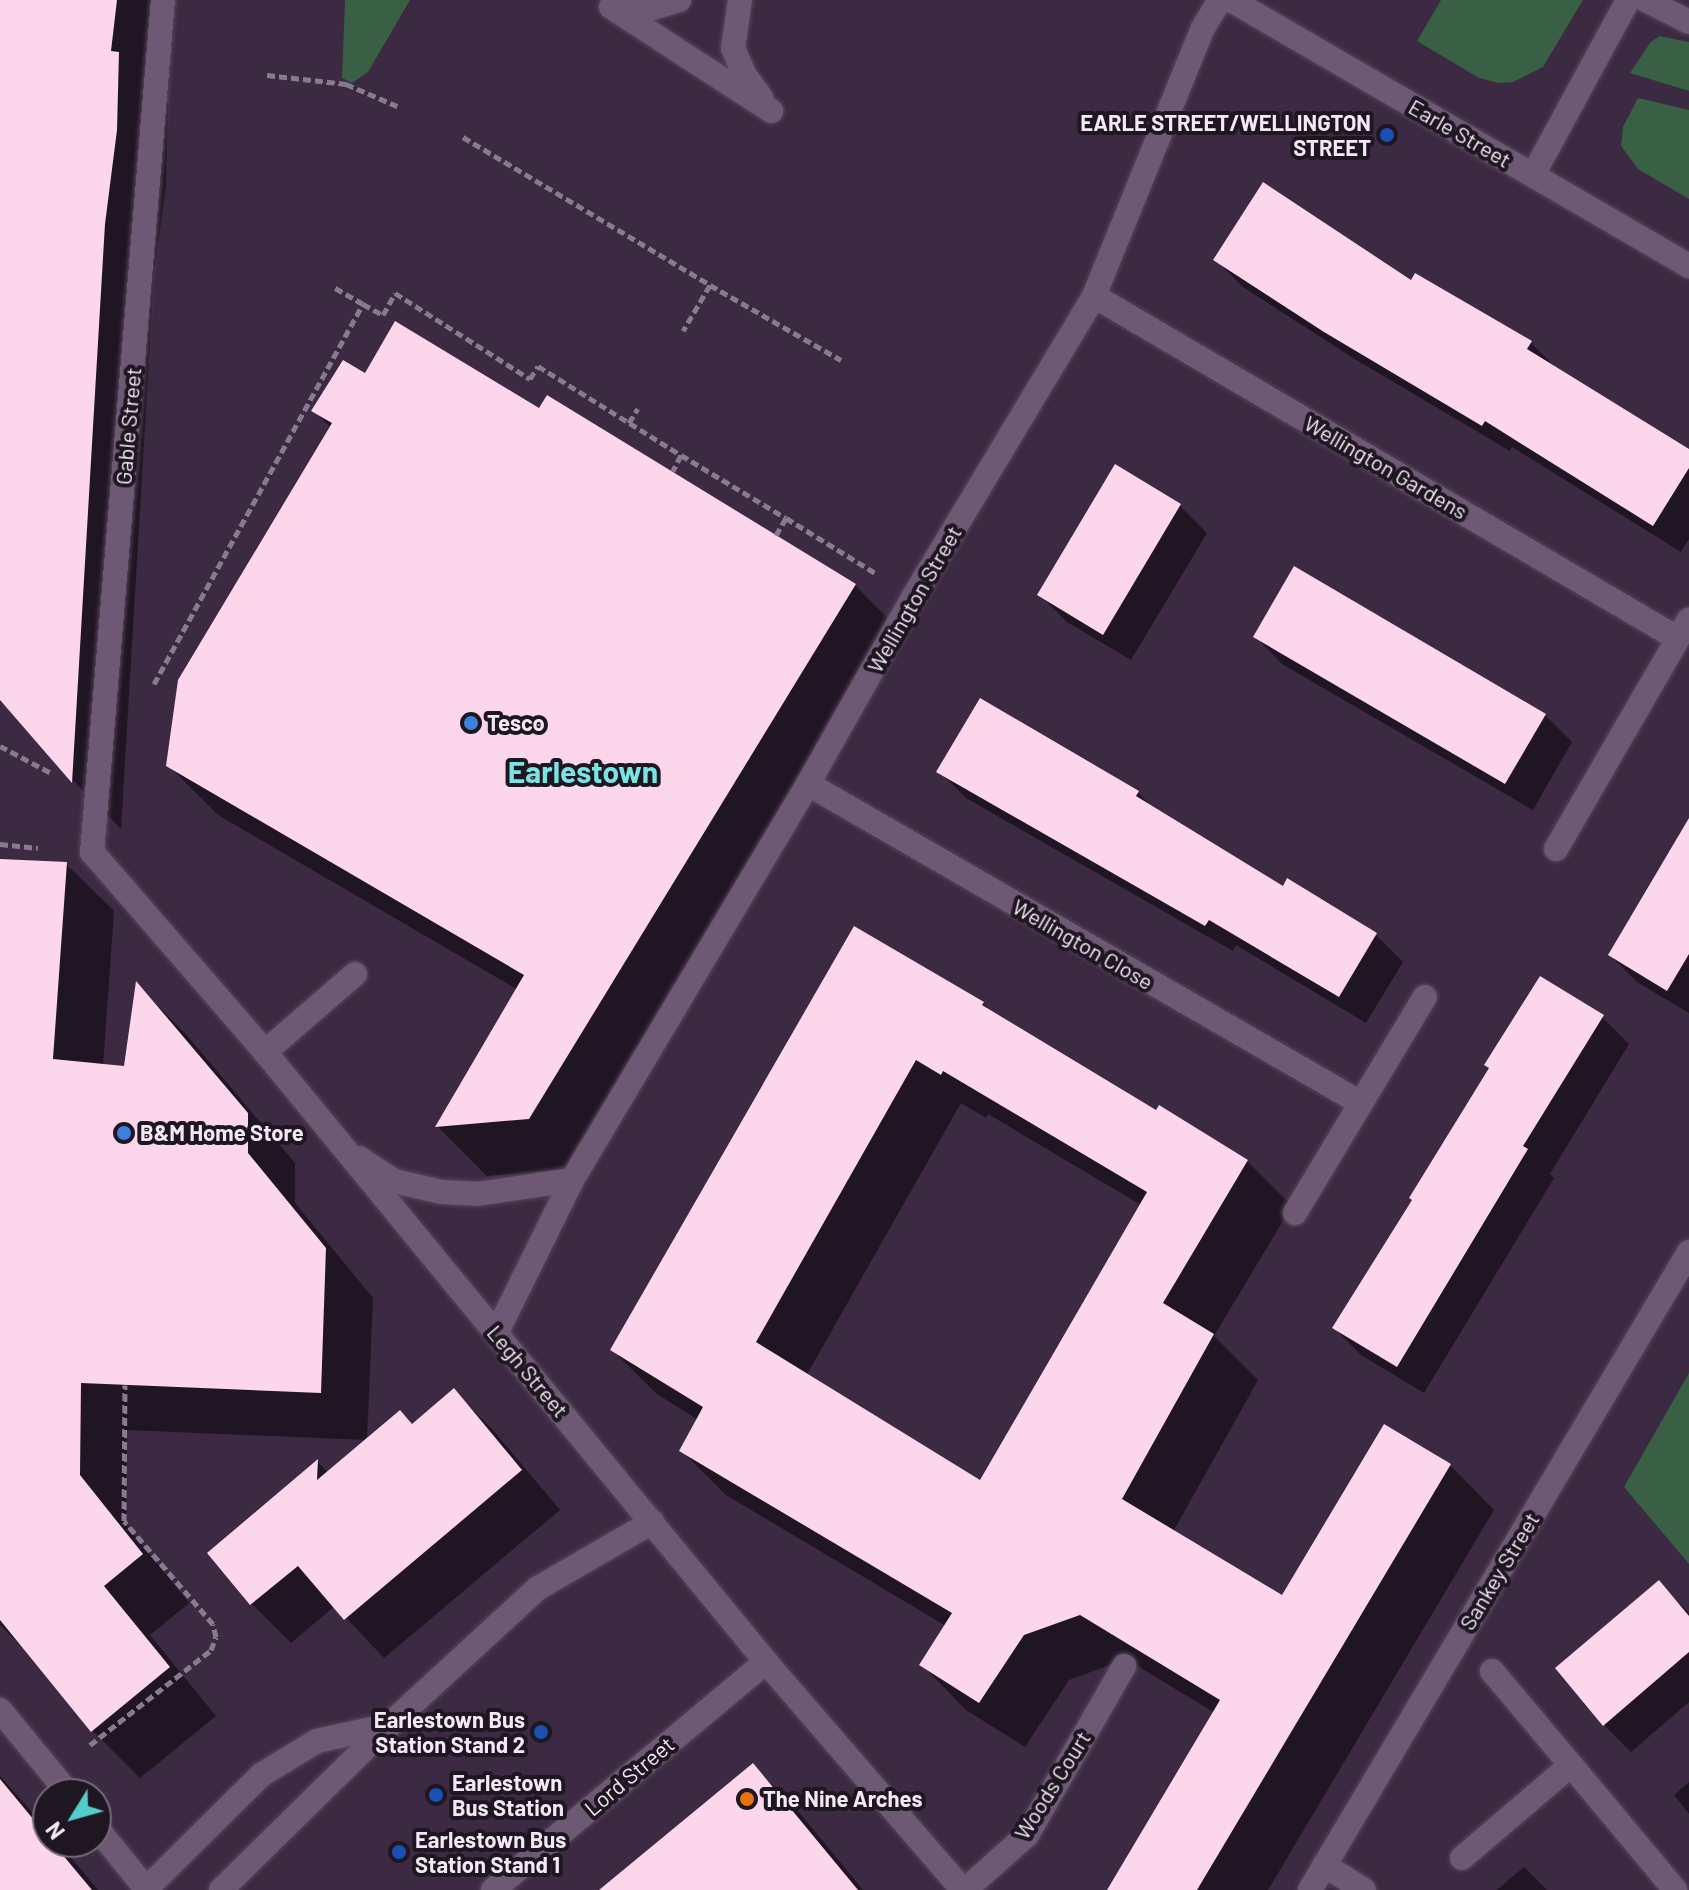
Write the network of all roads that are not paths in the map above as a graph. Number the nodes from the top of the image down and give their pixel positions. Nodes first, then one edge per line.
1 (163, 0) edge
2 (679, 0) edge
3 (740, 0) edge
4 (1220, 0) edge
5 (1231, 0) edge
6 (1628, 0) edge
7 (1646, 0) edge
8 (604, 3) edge
9 (1689, 22) edge
10 (1533, 175) junction
11 (1689, 266) edge
12 (1094, 296) junction
13 (1683, 629) edge
14 (808, 784) junction
15 (1556, 849) dead end
16 (92, 852) joint
17 (355, 974) dead end
18 (1425, 997) dead end
19 (265, 1052) junction
20 (1359, 1102) junction
21 (339, 1145) junction
22 (572, 1180) junction
23 (1295, 1213) dead end
24 (1689, 1252) edge
25 (497, 1332) junction
26 (652, 1522) junction
27 (766, 1662) junction
28 (1124, 1666) dead end
29 (1492, 1671) dead end
30 (0, 1710) edge
31 (389, 1725) junction
32 (1571, 1765) junction
33 (56, 1778) edge
34 (112, 1846) edge
35 (1462, 1858) dead end
36 (1324, 1865) junction
37 (147, 1889) edge
38 (221, 1890) edge
39 (493, 1890) edge
40 (964, 1890) edge
41 (1310, 1890) edge
42 (1364, 1890) edge
43 (1675, 1890) edge

1 - 16 street, Gable Street
2 - 8 street
3 - 8 street
4 - 12 street, Wellington Street
5 - 10 street, Earle Street
6 - 10 street
7 - 9 street
10 - 11 street, Earle Street
12 - 13 street, Wellington Gardens
12 - 14 street, Wellington Street
13 - 15 street, Wellington Gardens
14 - 20 street, Wellington Close
14 - 22 street, Wellington Street
16 - 19 street, Legh Street
17 - 19 street
18 - 20 street
19 - 21 street, Legh Street
20 - 23 street
21 - 22 street
21 - 25 street, Legh Street
22 - 25 street, Wellington Street
24 - 36 street, Sankey Street
25 - 26 street, Legh Street
26 - 27 street, Legh Street
26 - 31 street
27 - 39 street, Lord Street
27 - 40 street, Legh Street
28 - 40 street, Woods Court
29 - 32 street
30 - 33 street
31 - 37 street
31 - 38 street
32 - 35 street
32 - 43 street
34 - 37 street
36 - 41 street, Sankey Street
36 - 42 street

